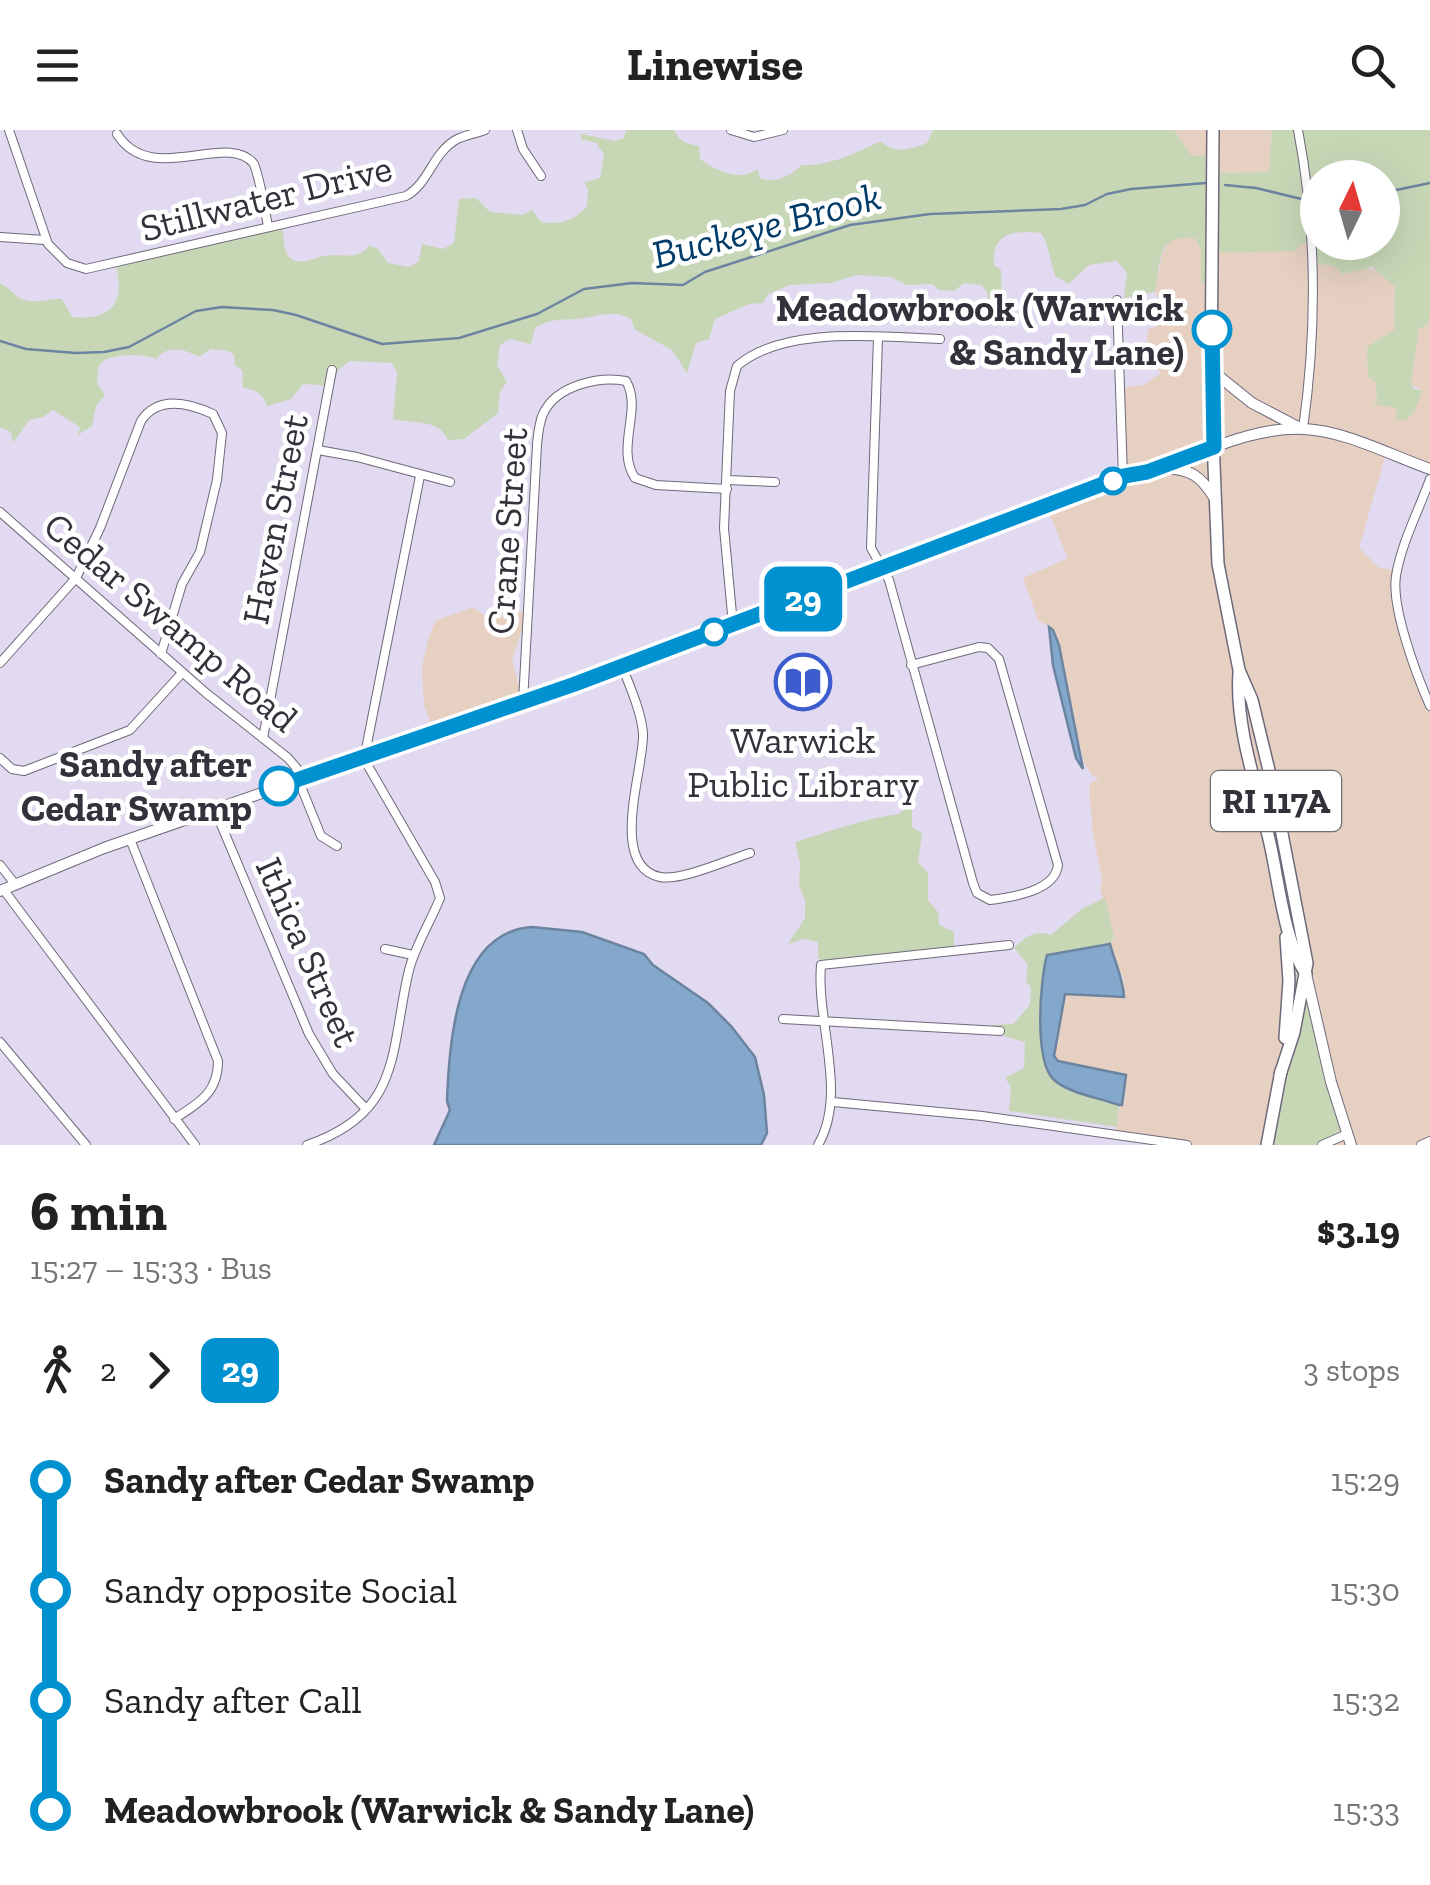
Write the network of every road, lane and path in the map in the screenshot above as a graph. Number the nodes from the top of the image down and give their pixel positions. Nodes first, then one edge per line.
1 (10, 130) edge
2 (446, 130) edge
3 (485, 130) edge
4 (517, 130) edge
5 (731, 130) edge
6 (782, 130) edge
7 (1212, 130) edge
8 (1298, 130) edge
9 (118, 134) dead end
10 (234, 141) dead end
11 (191, 144) dead end
12 (450, 144) junction
13 (540, 176) dead end
14 (268, 226) junction
15 (0, 237) edge
16 (46, 240) junction
17 (1118, 300) dead end
18 (878, 338) junction
19 (940, 339) dead end
20 (332, 370) dead end
21 (1211, 370) junction
22 (1303, 429) junction
23 (1214, 447) junction
24 (318, 450) junction
25 (1158, 468) junction
26 (1430, 469) edge
27 (420, 476) junction
28 (1124, 476) junction
29 (1430, 479) edge
30 (450, 482) dead end
31 (775, 482) dead end
32 (727, 485) junction
33 (1215, 500) junction
34 (0, 512) edge
35 (883, 568) junction
36 (76, 578) junction
37 (733, 625) junction
38 (161, 654) junction
39 (0, 662) edge
40 (911, 665) junction
41 (622, 666) junction
42 (1239, 670) junction
43 (182, 673) junction
44 (523, 702) junction
45 (1430, 706) edge
46 (263, 738) junction
47 (0, 758) edge
48 (364, 759) junction
49 (301, 778) junction
50 (215, 810) junction
51 (130, 840) junction
52 (337, 846) dead end
53 (750, 854) dead end
54 (0, 865) edge
55 (15, 884) junction
56 (2, 890) edge
57 (1282, 903) junction
58 (1010, 945) dead end
59 (384, 950) dead end
60 (414, 955) junction
61 (1306, 968) junction
62 (784, 1020) dead end
63 (824, 1022) junction
64 (1000, 1030) dead end
65 (0, 1042) edge
66 (1280, 1075) junction
67 (833, 1102) junction
68 (365, 1108) junction
69 (174, 1119) junction
70 (1349, 1140) edge
71 (1430, 1141) edge
72 (86, 1145) edge
73 (194, 1145) edge
74 (308, 1145) edge
75 (818, 1145) edge
76 (1187, 1145) edge
77 (1266, 1145) edge
78 (1322, 1145) edge
79 (1421, 1145) edge

1 - 16 street
2 - 12 street
3 - 12 street
4 - 13 street
5 - 6 street
7 - 21 main road, RI 117A
8 - 22 street
9 - 11 street
10 - 14 street
12 - 14 street, Stillwater Drive
14 - 16 street, Stillwater Drive
15 - 16 street
17 - 28 street
18 - 19 street
18 - 32 street
18 - 35 street
20 - 24 street, Haven Street
21 - 22 main road
21 - 23 main road, RI 117A
22 - 23 main road
22 - 26 main road
23 - 25 main road
23 - 33 main road, RI 117A
24 - 27 street
24 - 46 street, Haven Street
25 - 28 main road
25 - 33 main road
27 - 30 street
27 - 48 street
28 - 35 main road
29 - 45 street
31 - 32 street
32 - 37 street
32 - 44 street, Crane Street
33 - 42 main road, RI 117A
34 - 36 street, Cedar Swamp Road
35 - 37 main road
35 - 40 street
36 - 38 street, Cedar Swamp Road
36 - 38 street
36 - 39 street
37 - 41 main road
38 - 43 street, Cedar Swamp Road
40 - 40 street
41 - 44 main road
41 - 53 street
42 - 57 main road, RI 117A
42 - 61 main road, RI 117A
43 - 46 street, Cedar Swamp Road
43 - 47 street
44 - 48 main road
46 - 49 street, Cedar Swamp Road
48 - 49 main road
48 - 60 street
49 - 50 main road
49 - 52 street
50 - 51 main road
50 - 68 street, Ithica Street
51 - 55 main road
51 - 69 street
54 - 55 street
55 - 56 main road
56 - 69 street
57 - 61 main road
57 - 66 main road, RI 117A
58 - 63 street
59 - 60 street
60 - 68 street
61 - 66 main road, RI 117A
61 - 70 main road
62 - 63 street
63 - 64 street
63 - 67 street
65 - 72 street
66 - 77 main road, RI 117A
67 - 75 street
67 - 76 street
68 - 74 street
69 - 73 street
70 - 78 street
71 - 79 street

